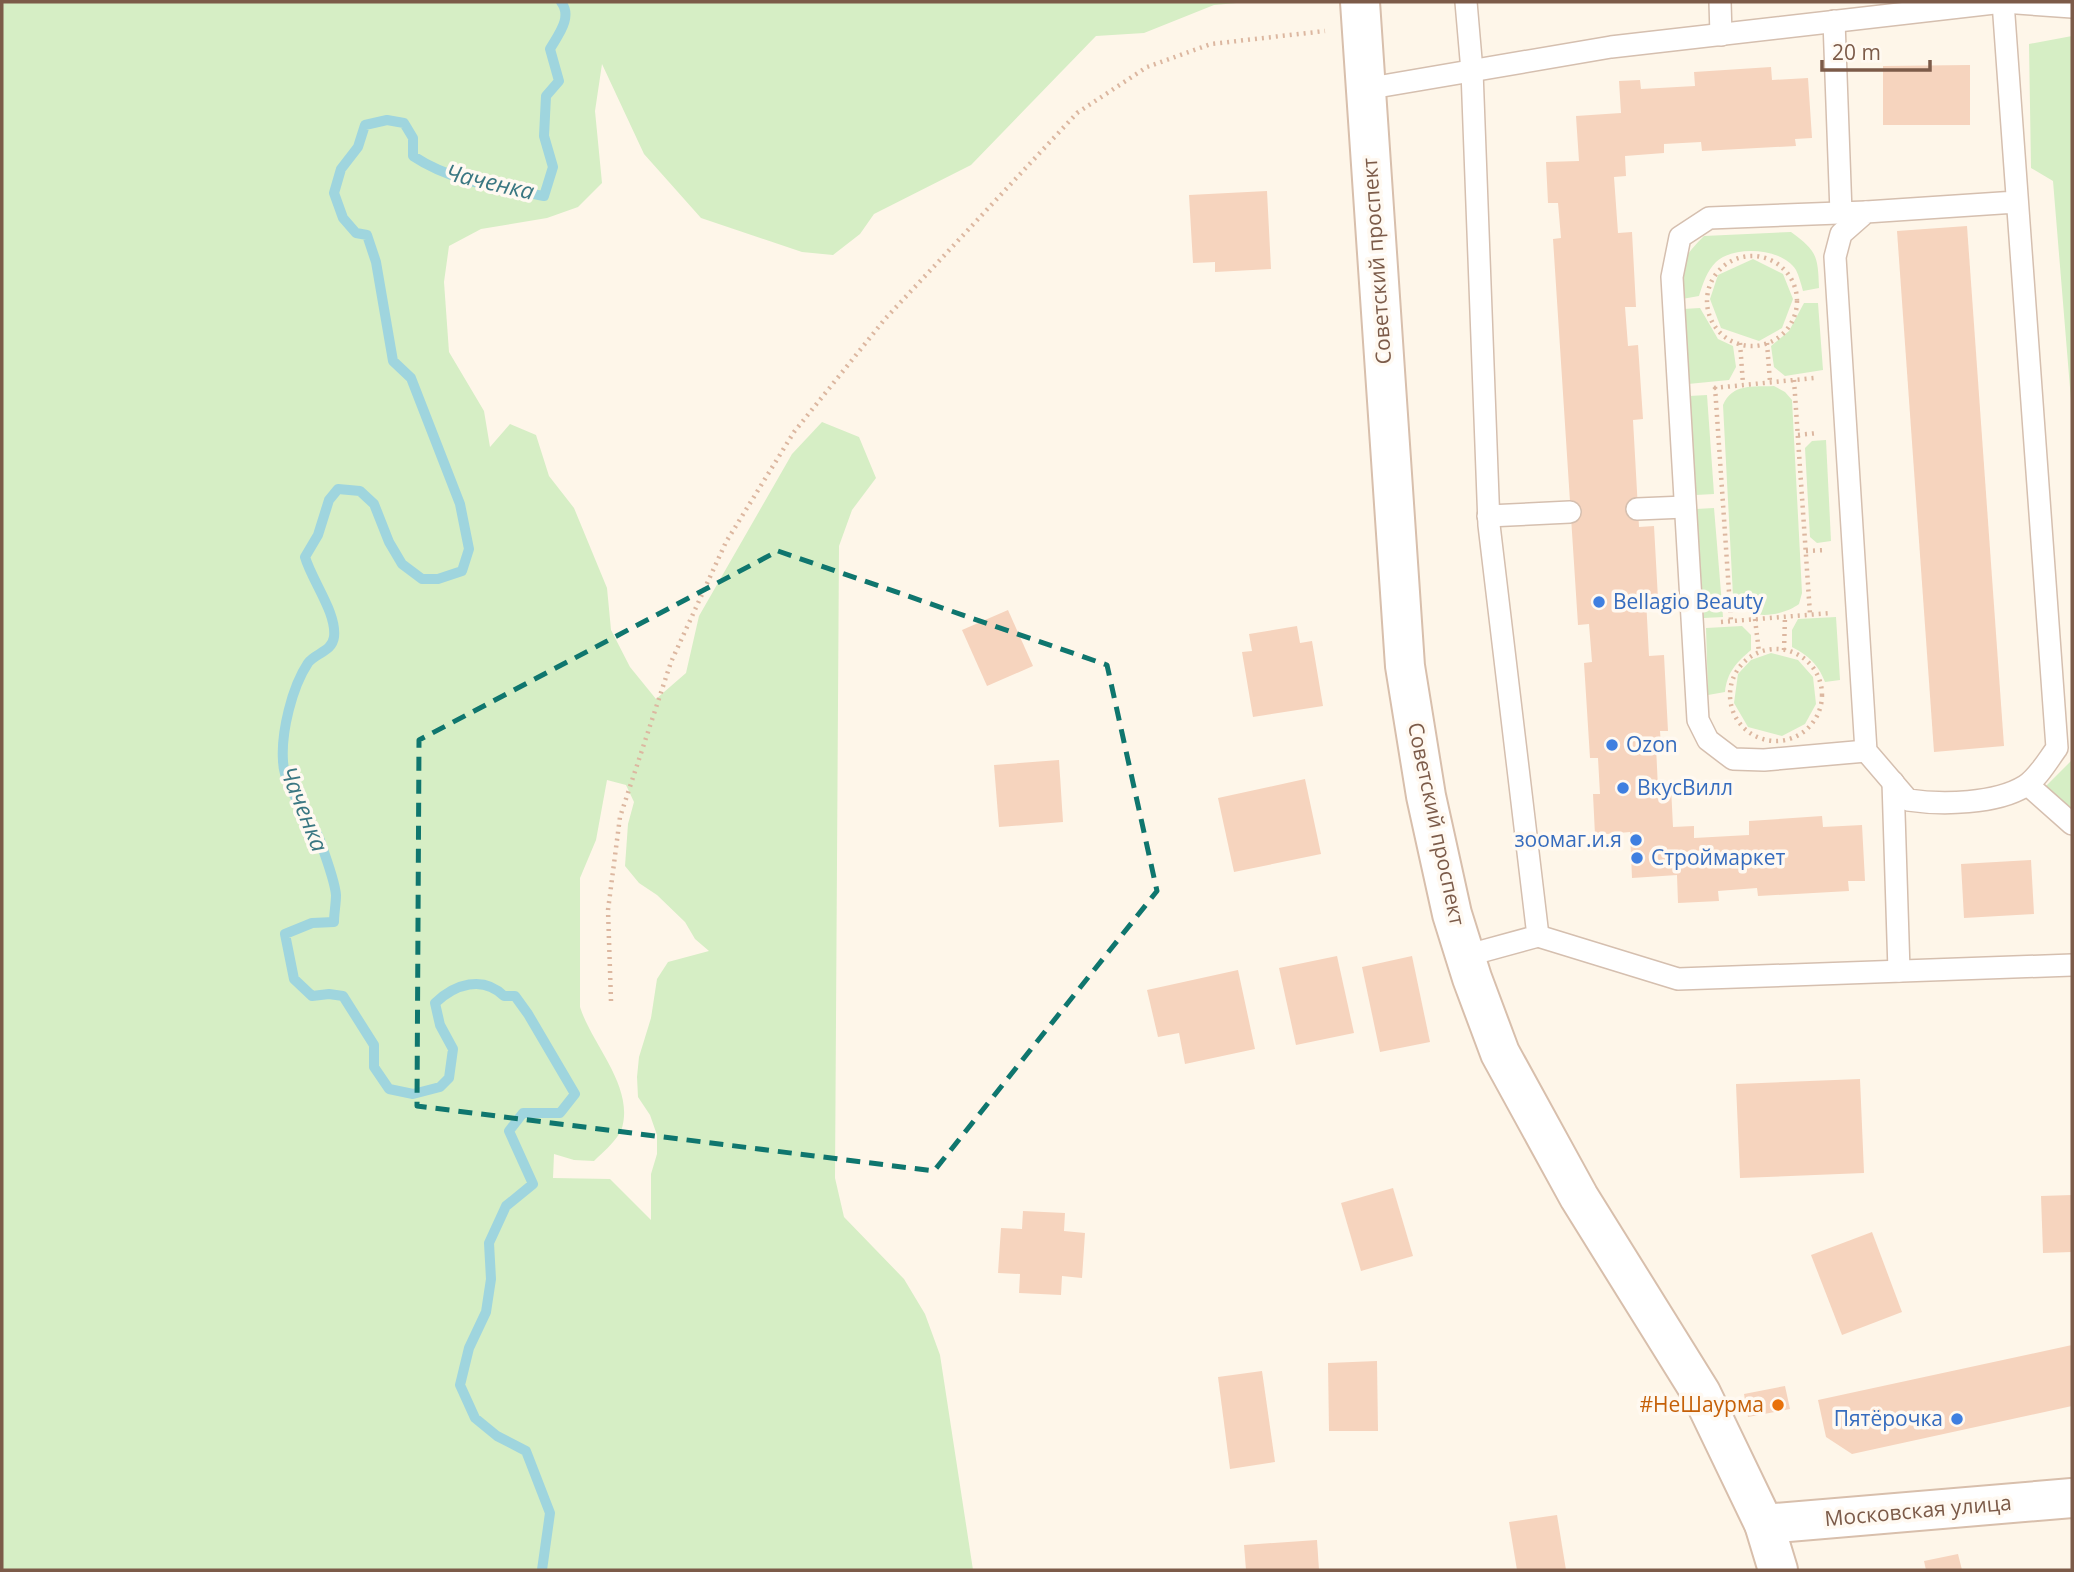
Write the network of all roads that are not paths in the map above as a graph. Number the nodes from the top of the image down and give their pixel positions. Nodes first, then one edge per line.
1 (1466, 2) edge
2 (1720, 2) edge
3 (2003, 2) edge
4 (2072, 7) edge
5 (1360, 15) edge
6 (1834, 21) junction
7 (1720, 35) junction
8 (1472, 71) junction
9 (1366, 89) junction
10 (2016, 202) junction
11 (1866, 212) junction
12 (1841, 213) junction
13 (1685, 507) junction
14 (1637, 509) dead end
15 (1570, 512) dead end
16 (1488, 516) junction
17 (1866, 751) junction
18 (1893, 782) junction
19 (2028, 785) junction
20 (2072, 824) edge
21 (1538, 936) junction
22 (1465, 956) junction
23 (2072, 965) edge
24 (1899, 971) junction
25 (2072, 1497) edge
26 (1765, 1524) junction
27 (1778, 1570) edge

1 - 8 lane
2 - 7 lane
3 - 4 lane
3 - 6 lane
3 - 10 lane
5 - 9 street, Советский проспект
6 - 7 lane
6 - 12 lane
7 - 8 lane
8 - 9 lane
8 - 16 lane
9 - 22 street, Советский проспект
10 - 11 lane
10 - 19 lane
11 - 12 lane
11 - 17 lane
12 - 13 lane
13 - 14 lane
13 - 17 lane
15 - 16 lane
16 - 21 lane
17 - 18 lane
18 - 19 lane
18 - 24 lane
19 - 20 lane
21 - 22 lane
21 - 24 lane
22 - 26 street, Советский проспект
23 - 24 lane
25 - 26 street, Московская улица
26 - 27 street, Советский проспект

